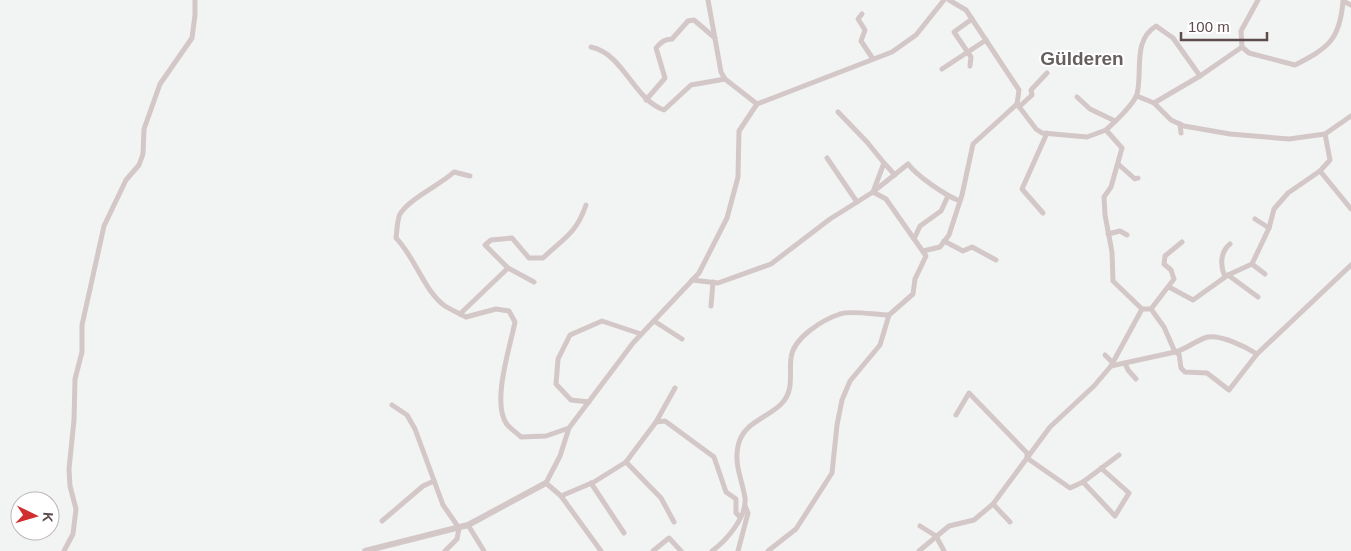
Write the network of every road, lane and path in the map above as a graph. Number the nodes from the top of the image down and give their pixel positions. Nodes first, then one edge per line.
1 (195, 0) edge
2 (708, 0) edge
3 (944, 0) edge
4 (950, 0) edge
5 (1258, 0) edge
6 (1343, 0) edge
7 (1351, 5) edge
8 (862, 14) dead end
9 (972, 19) junction
10 (715, 38) junction
11 (986, 40) junction
12 (591, 47) dead end
13 (1242, 47) junction
14 (968, 52) junction
15 (873, 59) junction
16 (970, 66) dead end
17 (942, 69) dead end
18 (1047, 73) dead end
19 (1200, 76) junction
20 (725, 79) junction
21 (1137, 96) junction
22 (1077, 97) dead end
23 (646, 100) junction
24 (1154, 103) junction
25 (757, 104) junction
26 (1018, 106) junction
27 (838, 112) dead end
28 (1351, 116) edge
29 (1115, 121) junction
30 (1180, 124) junction
31 (1106, 130) junction
32 (1047, 133) junction
33 (1181, 133) dead end
34 (1325, 134) junction
35 (827, 158) dead end
36 (884, 163) junction
37 (1118, 164) junction
38 (1320, 171) junction
39 (895, 175) junction
40 (470, 176) dead end
41 (1138, 178) dead end
42 (873, 192) junction
43 (948, 196) junction
44 (960, 201) junction
45 (857, 202) junction
46 (586, 205) dead end
47 (1351, 209) edge
48 (1042, 213) dead end
49 (1255, 219) dead end
50 (1269, 228) junction
51 (1108, 234) junction
52 (1127, 235) dead end
53 (914, 239) junction
54 (944, 241) junction
55 (1182, 242) dead end
56 (1230, 244) dead end
57 (923, 251) junction
58 (996, 260) dead end
59 (1252, 264) junction
60 (1351, 265) edge
61 (508, 268) junction
62 (1265, 274) dead end
63 (1226, 276) junction
64 (692, 280) junction
65 (534, 282) dead end
66 (713, 282) junction
67 (1169, 287) junction
68 (1258, 297) dead end
69 (711, 306) dead end
70 (1142, 309) junction
71 (1152, 309) junction
72 (460, 314) junction
73 (889, 316) junction
74 (654, 321) junction
75 (641, 334) junction
76 (682, 339) dead end
77 (1175, 352) junction
78 (1258, 354) junction
79 (1104, 355) dead end
80 (1126, 363) junction
81 (1112, 364) junction
82 (1136, 379) dead end
83 (675, 388) dead end
84 (589, 402) junction
85 (392, 405) dead end
86 (956, 414) dead end
87 (656, 422) junction
88 (569, 428) junction
89 (1119, 455) dead end
90 (1027, 458) junction
91 (626, 462) junction
92 (1101, 468) junction
93 (434, 481) junction
94 (1083, 482) junction
95 (546, 483) junction
96 (591, 483) junction
97 (562, 496) junction
98 (993, 504) junction
99 (745, 505) junction
100 (740, 517) junction
101 (382, 521) dead end
102 (674, 522) dead end
103 (1010, 522) dead end
104 (468, 525) junction
105 (920, 526) dead end
106 (459, 528) junction
107 (624, 532) dead end
108 (936, 536) junction
109 (64, 551) edge
110 (366, 551) edge
111 (445, 551) edge
112 (484, 551) edge
113 (600, 551) edge
114 (653, 551) edge
115 (681, 551) edge
116 (712, 551) edge
117 (738, 551) edge
118 (768, 551) edge
119 (919, 551) edge
120 (944, 551) edge

1 - 109 street
2 - 10 street
3 - 15 street
4 - 9 street
5 - 13 street
6 - 7 street
6 - 13 street
8 - 15 street
9 - 11 street
9 - 14 street
10 - 20 street
10 - 23 street
11 - 14 street
11 - 26 street
12 - 23 street
13 - 19 street
14 - 16 street
14 - 17 street
15 - 25 street
18 - 26 street
19 - 21 street
19 - 24 street
20 - 23 street
20 - 25 street
21 - 24 street
21 - 29 street
22 - 29 street
24 - 30 street
25 - 64 street
26 - 32 street
26 - 44 street
27 - 36 street
28 - 34 street
29 - 31 street
30 - 33 street
30 - 34 street
31 - 32 street
31 - 37 street
32 - 48 street
34 - 38 street
35 - 45 street
36 - 39 street
36 - 42 street
37 - 41 street
37 - 51 street
38 - 47 street
38 - 50 street
39 - 42 street
39 - 43 street
40 - 72 street
42 - 45 street
42 - 53 street
43 - 44 street
43 - 53 street
44 - 54 street
45 - 66 street
46 - 61 street
49 - 50 street
50 - 59 street
51 - 52 street
51 - 70 street
53 - 57 street
54 - 57 street
54 - 58 street
55 - 67 street
56 - 63 street
57 - 73 street
59 - 62 street
59 - 63 street
60 - 78 street
61 - 65 street
61 - 72 street
63 - 67 street
63 - 68 street
64 - 66 street
64 - 74 street
66 - 69 street
67 - 71 street
70 - 71 street
70 - 81 street
71 - 77 street
72 - 88 street
73 - 99 street
73 - 118 street
74 - 75 street
74 - 76 street
75 - 84 street
75 - 84 street
77 - 78 street
77 - 78 street
77 - 80 street
79 - 81 street
80 - 81 street
80 - 82 street
81 - 90 street
83 - 87 street
84 - 88 street
85 - 93 street
86 - 90 street
87 - 91 street
87 - 100 street
88 - 95 street
89 - 92 street
90 - 94 street
90 - 98 street
91 - 96 street
91 - 102 street
92 - 94 street
92 - 94 street
93 - 101 street
93 - 106 street
95 - 97 street
95 - 104 street
96 - 97 street
96 - 107 street
97 - 113 street
98 - 103 street
98 - 108 street
99 - 100 street
99 - 117 street
100 - 116 street
104 - 106 street
104 - 112 street
105 - 108 street
106 - 110 street
106 - 111 street
108 - 119 street
108 - 120 street
114 - 115 street

